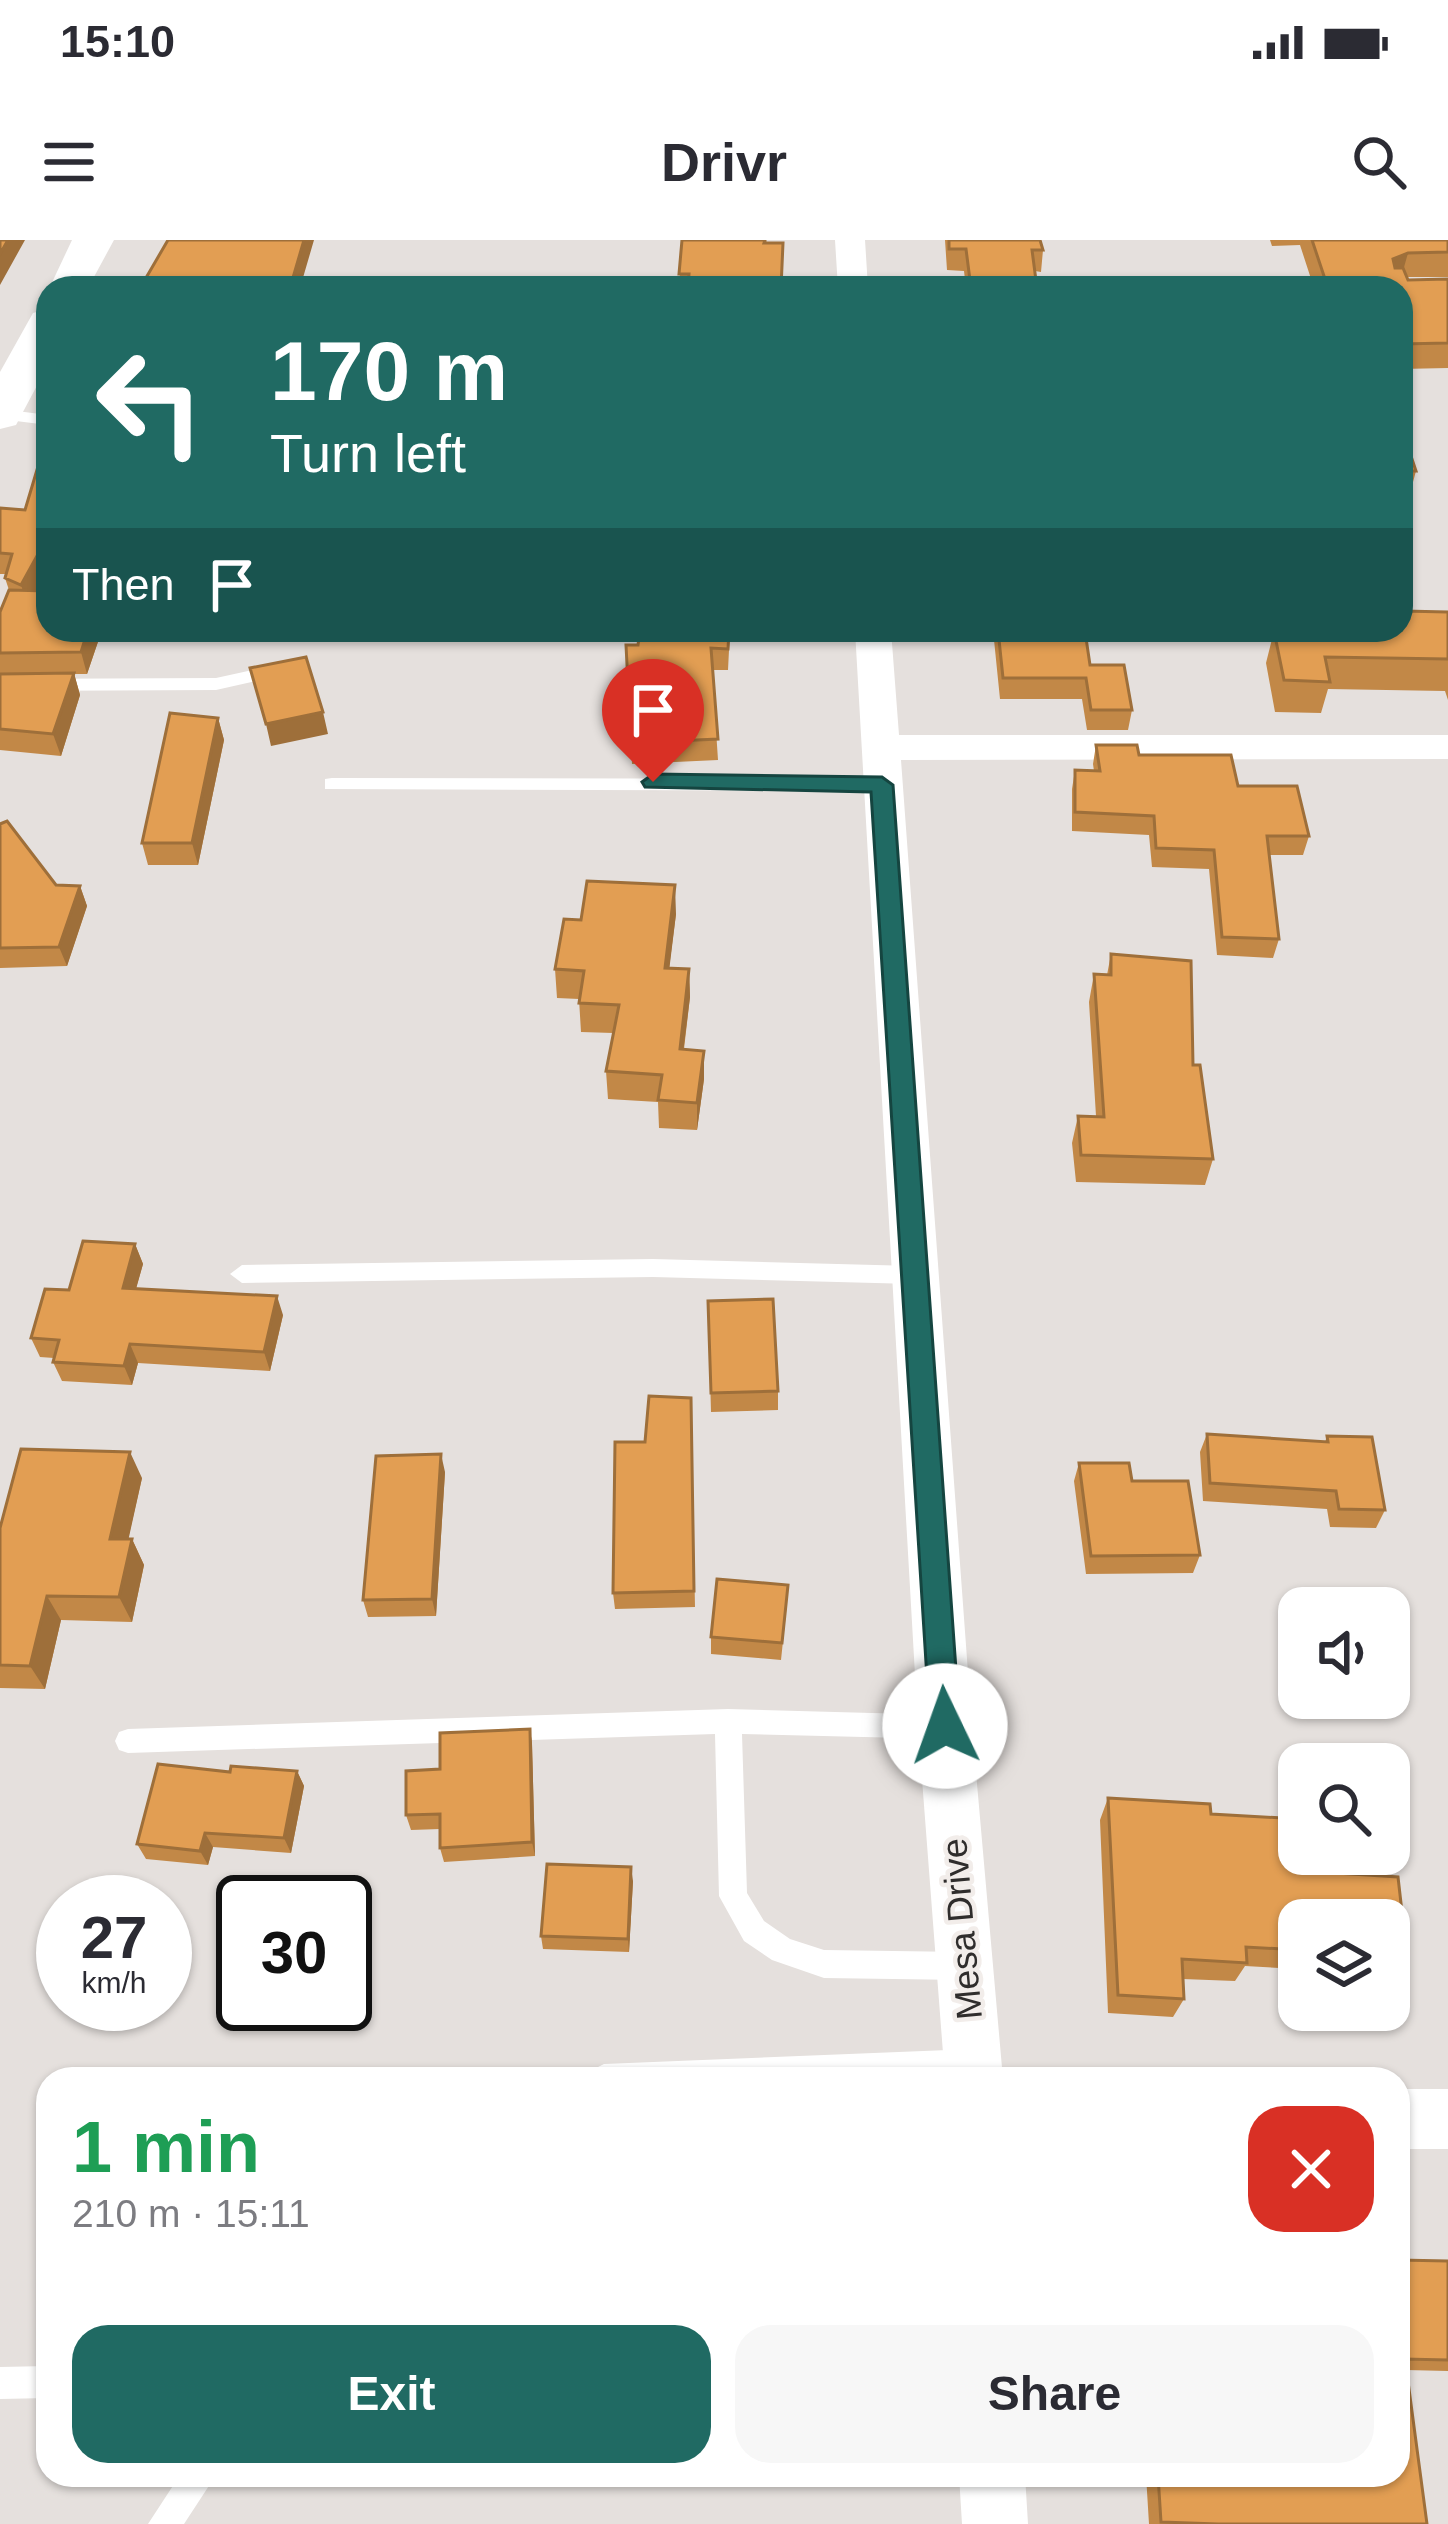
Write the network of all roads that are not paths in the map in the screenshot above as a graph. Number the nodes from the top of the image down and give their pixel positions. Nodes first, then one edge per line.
1 (93, 240) edge
2 (850, 240) edge
3 (74, 276) edge
4 (853, 276) edge
5 (36, 345) edge
6 (0, 415) edge
7 (36, 419) edge
8 (874, 642) edge
9 (290, 667) edge
10 (0, 686) edge
11 (1448, 747) edge
12 (880, 766) junction
13 (332, 784) dead end
14 (242, 1274) dead end
15 (913, 1274) junction
16 (728, 1721) junction
17 (945, 1726) junction
18 (128, 1741) dead end
19 (963, 1966) junction
20 (973, 2067) edge
21 (1410, 2119) edge
22 (1448, 2119) edge
23 (36, 2382) edge
24 (0, 2383) edge
25 (191, 2487) edge
26 (993, 2487) edge
27 (164, 2524) edge
28 (995, 2524) edge

1 - 3 street
2 - 4 street
5 - 6 street
6 - 7 lane
8 - 12 street, Mesa Drive
9 - 10 lane
11 - 12 street
12 - 13 lane
12 - 15 street, Mesa Drive
14 - 15 lane
15 - 17 street, Mesa Drive
16 - 17 lane
16 - 18 lane
16 - 19 lane
17 - 19 street, Mesa Drive
19 - 20 street, Mesa Drive
21 - 22 street
23 - 24 lane
25 - 27 lane
26 - 28 street

